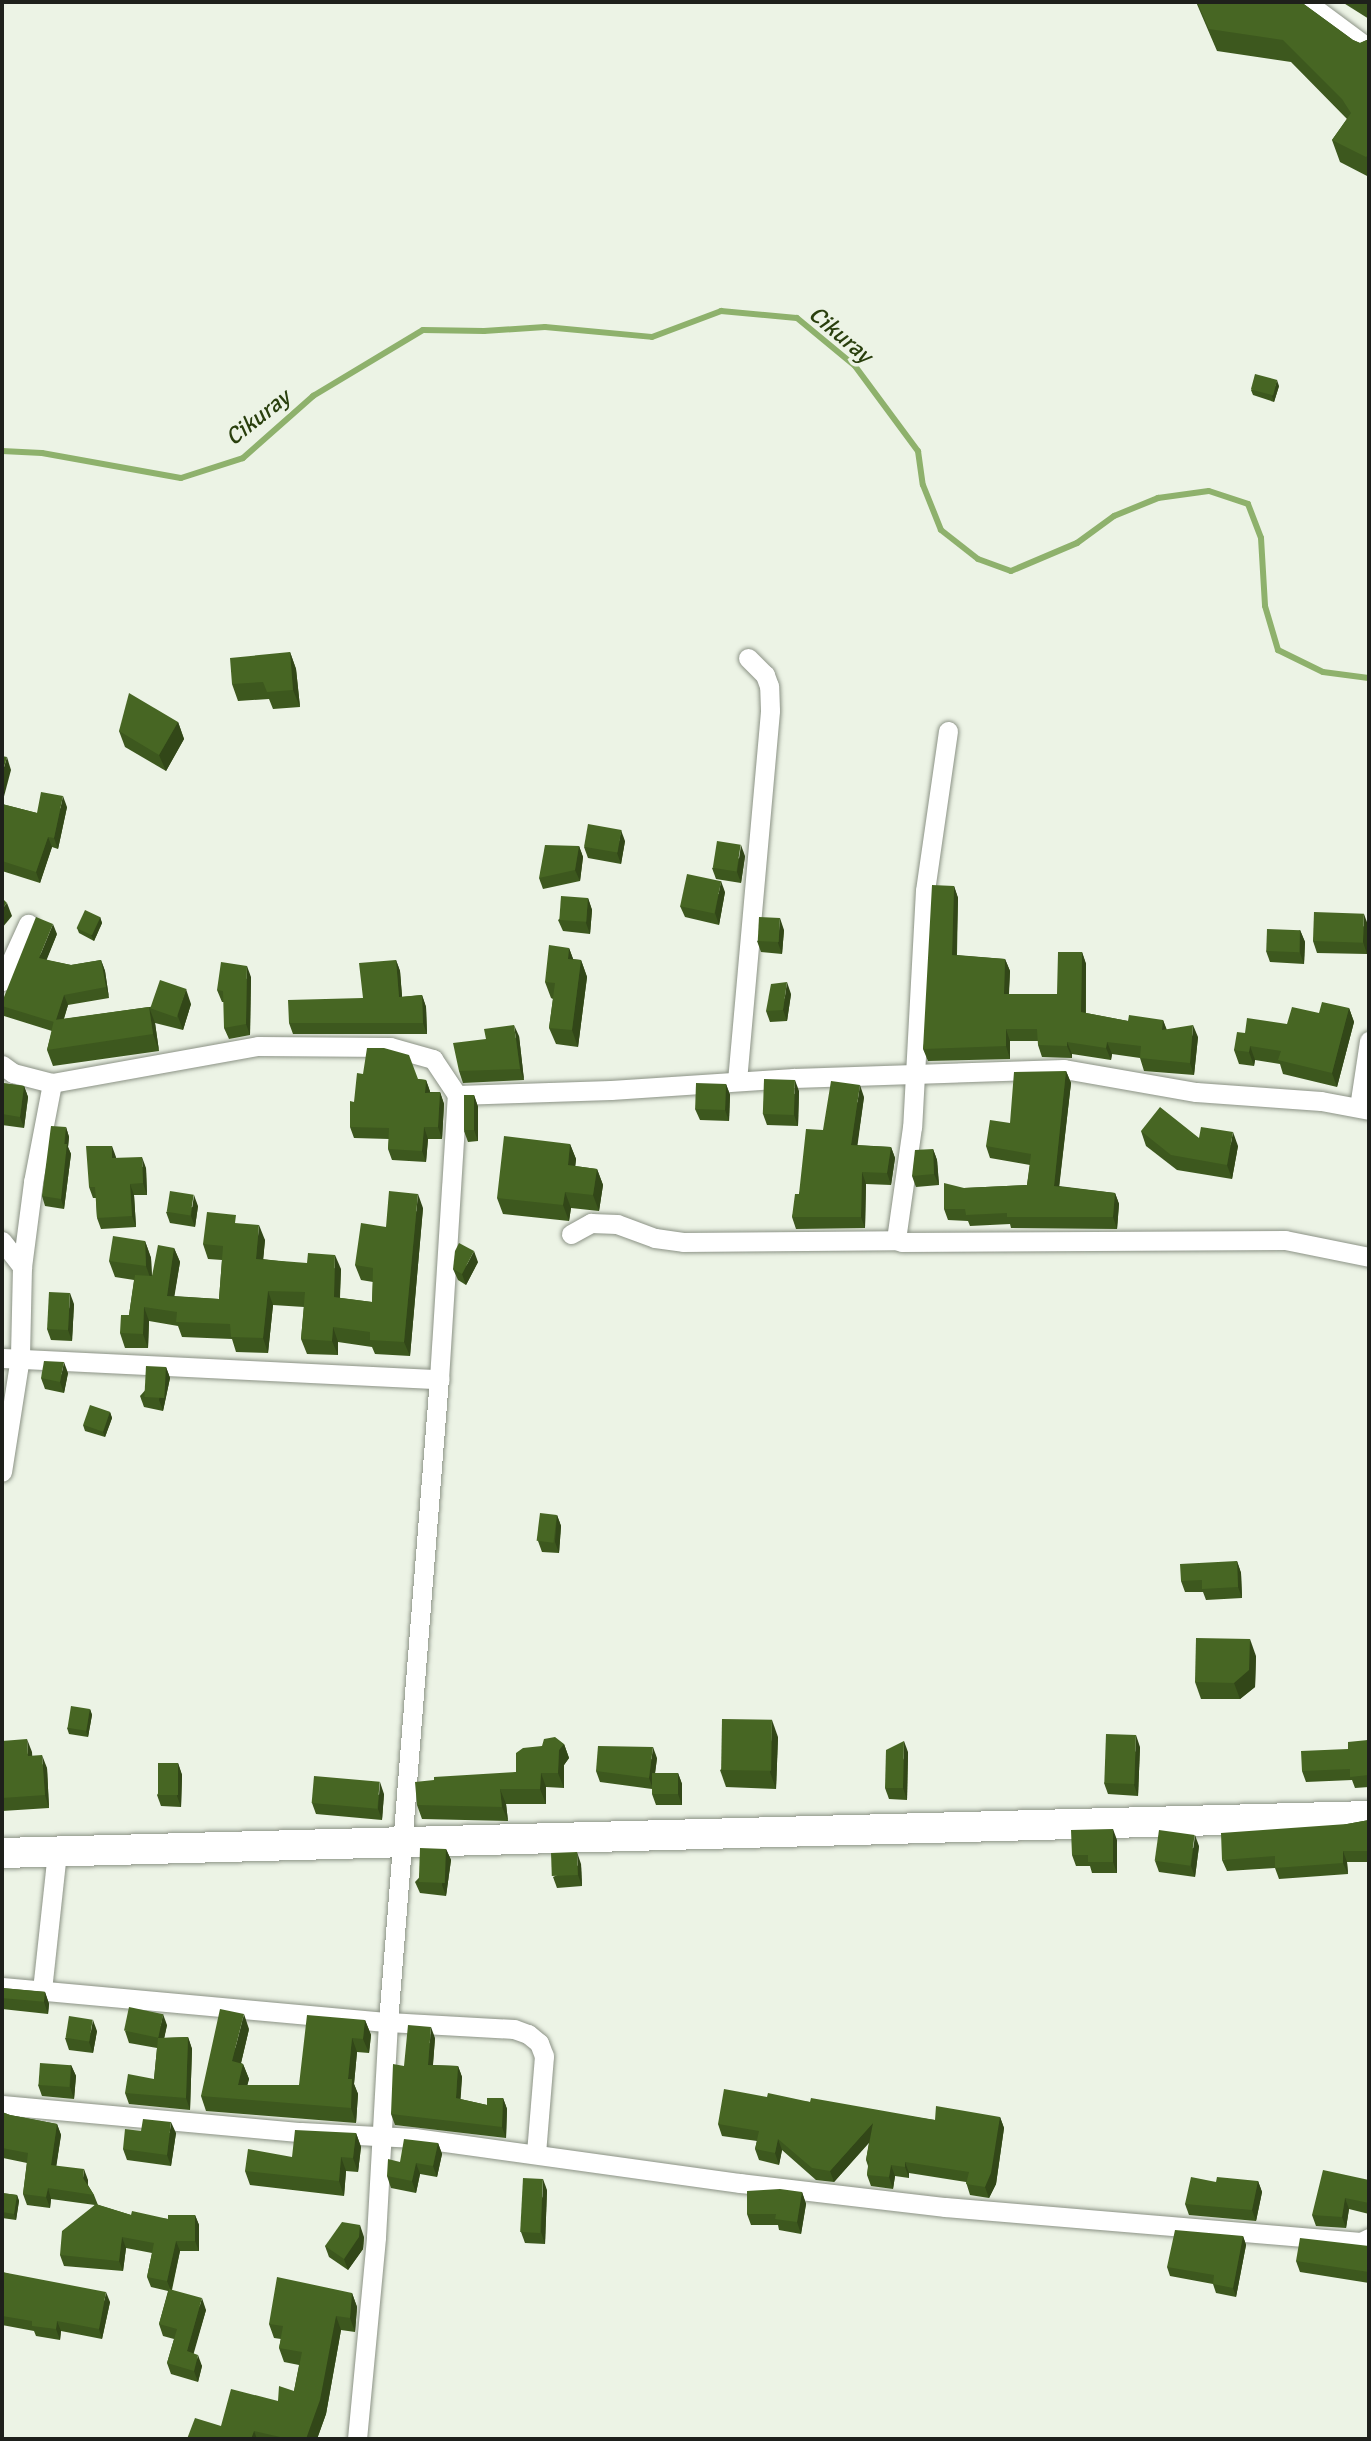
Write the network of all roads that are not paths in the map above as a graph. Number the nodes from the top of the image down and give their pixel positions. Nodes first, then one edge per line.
1 (1303, 2) edge
2 (1369, 51) edge
3 (748, 658) dead end
4 (948, 731) dead end
5 (28, 924) dead end
6 (2, 981) edge
7 (1369, 1041) edge
8 (2, 1065) edge
9 (914, 1073) junction
10 (737, 1081) junction
11 (52, 1083) junction
12 (457, 1095) junction
13 (1364, 1108) edge
14 (571, 1234) dead end
15 (896, 1240) junction
16 (2, 1241) edge
17 (1369, 1257) edge
18 (22, 1268) junction
19 (11, 1357) edge
20 (439, 1379) junction
21 (2, 1472) edge
22 (1369, 1816) edge
23 (403, 1843) junction
24 (57, 1851) junction
25 (2, 1853) edge
26 (2, 1987) edge
27 (42, 1990) junction
28 (388, 2022) junction
29 (2, 2105) edge
30 (383, 2137) junction
31 (536, 2153) junction
32 (1369, 2238) edge
33 (357, 2439) edge

1 - 2 street
3 - 10 street
4 - 9 street
5 - 6 street
7 - 13 street
8 - 11 street
9 - 10 street
9 - 13 street
9 - 15 street
10 - 12 street
11 - 12 street
11 - 18 street
12 - 20 street
14 - 15 street
15 - 17 street
16 - 18 street
18 - 19 street
19 - 20 street
19 - 21 street
20 - 23 street
22 - 23 main road
23 - 24 main road
23 - 28 street
24 - 25 main road
24 - 27 street
26 - 27 street
27 - 28 street
28 - 30 street
28 - 31 street
29 - 30 street
30 - 31 street
30 - 33 street
31 - 32 street

